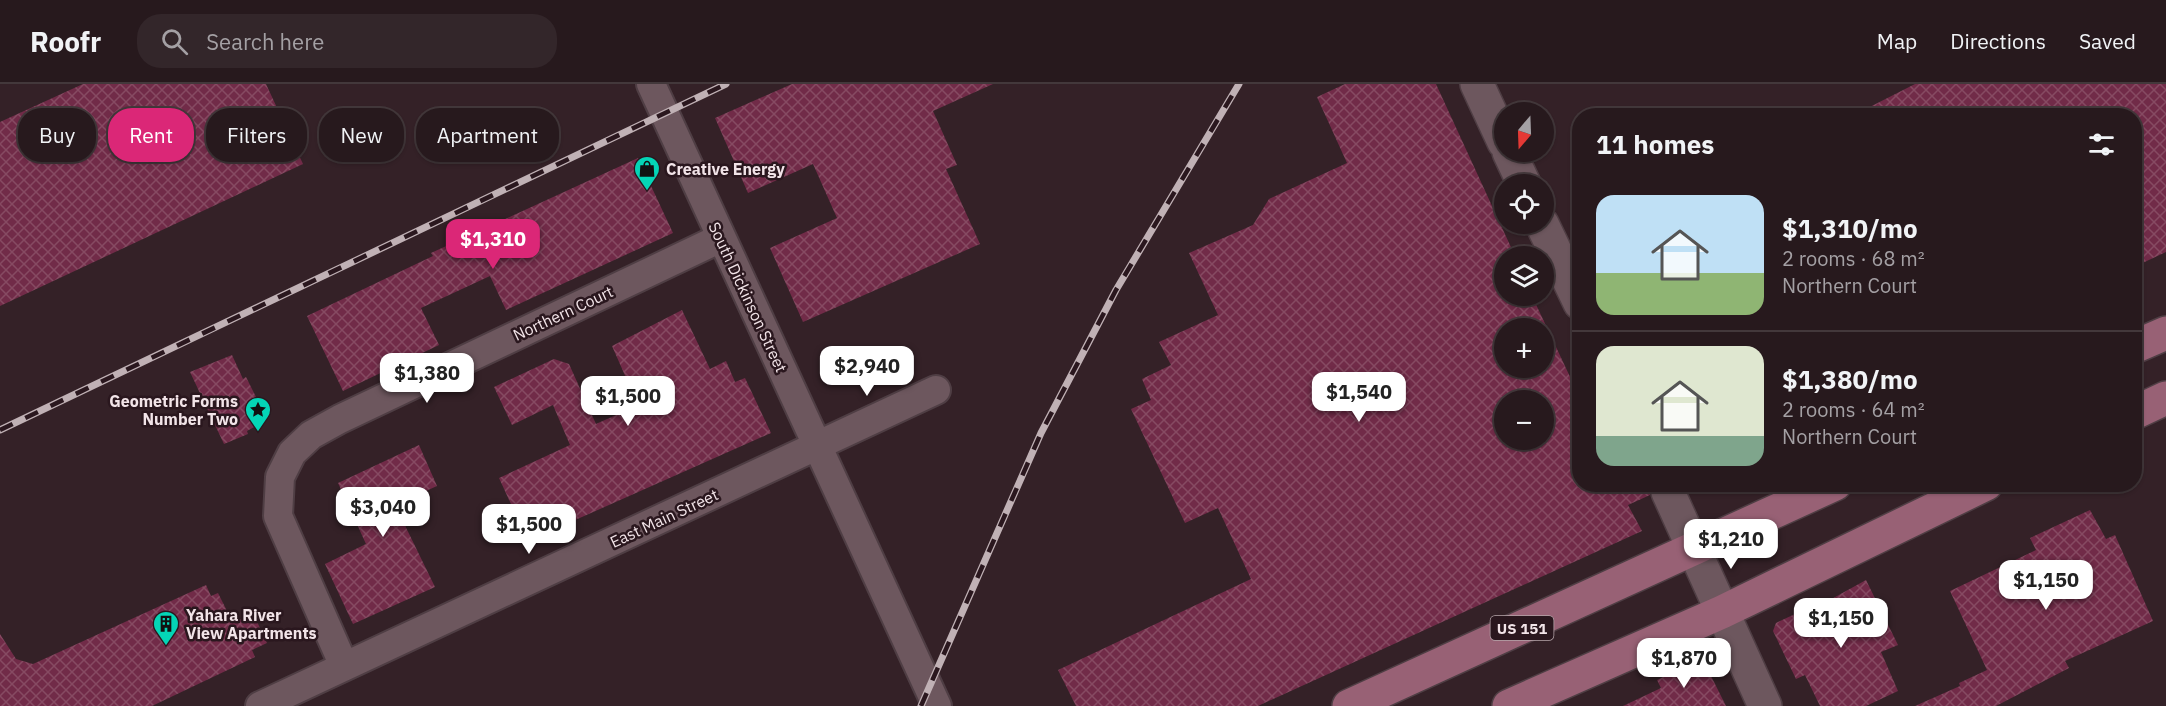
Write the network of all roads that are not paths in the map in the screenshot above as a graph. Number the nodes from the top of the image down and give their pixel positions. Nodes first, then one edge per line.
1 (651, 84) edge
2 (1477, 84) edge
3 (1494, 121) edge
4 (1547, 234) edge
5 (721, 238) junction
6 (1572, 286) edge
7 (2166, 333) edge
8 (2142, 344) edge
9 (936, 390) dead end
10 (2166, 398) edge
11 (2142, 409) edge
12 (818, 447) junction
13 (1668, 492) dead end
14 (1818, 492) edge
15 (1970, 492) edge
16 (1694, 549) junction
17 (1722, 612) junction
18 (344, 666) junction
19 (260, 706) edge
20 (937, 706) edge
21 (1349, 706) edge
22 (1509, 706) edge
23 (1765, 706) edge

1 - 5 street, South Dickinson Street
2 - 3 street
4 - 6 street
5 - 12 street, South Dickinson Street
5 - 18 street, Northern Court
7 - 8 main road
9 - 12 street, East Main Street
10 - 11 main road
12 - 18 street, East Main Street
12 - 20 street, South Dickinson Street
13 - 16 street
14 - 16 main road, US 151
15 - 17 main road
16 - 17 street
16 - 21 main road, US 151
17 - 22 main road
17 - 23 street
18 - 19 street, East Main Street

